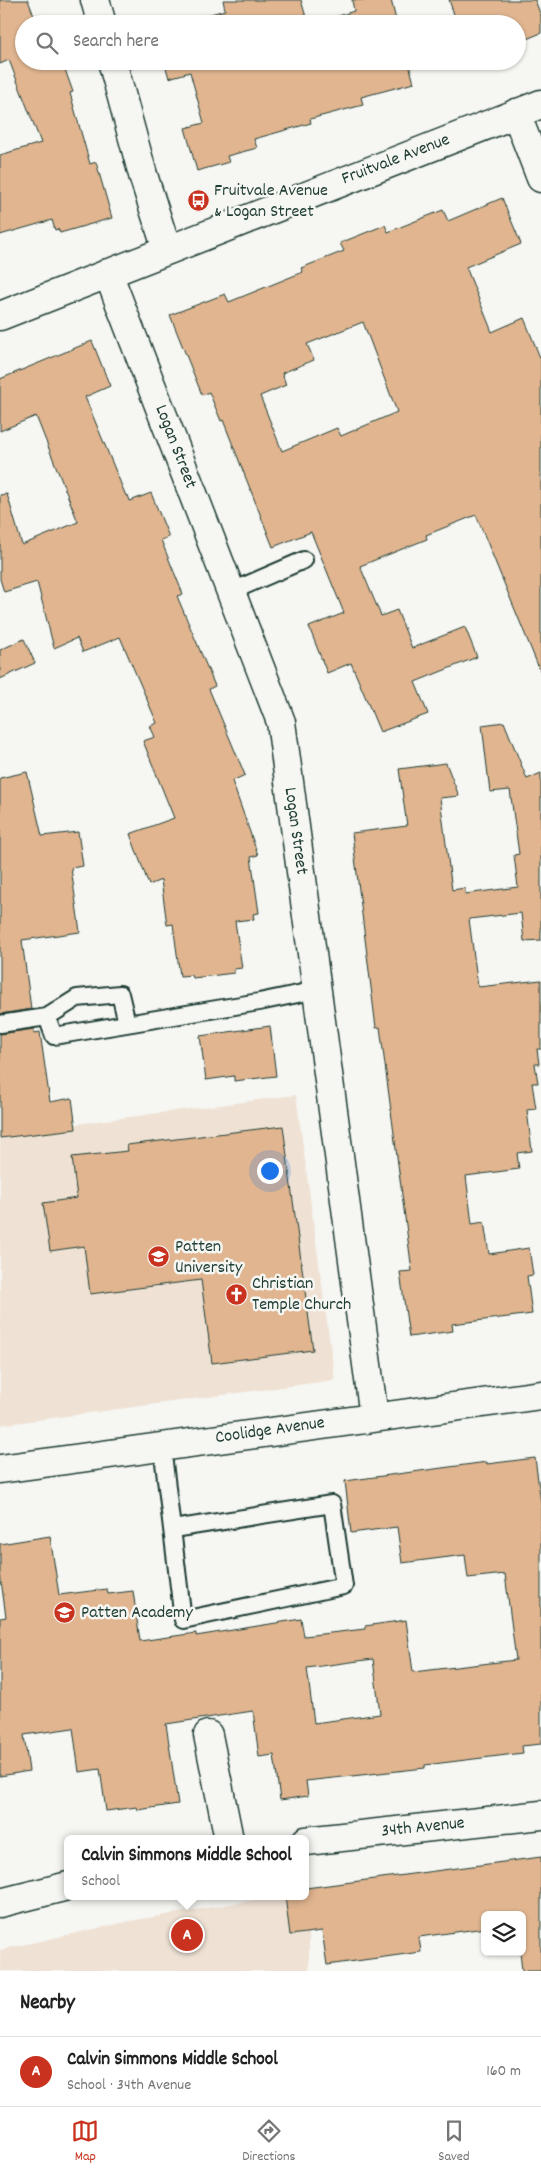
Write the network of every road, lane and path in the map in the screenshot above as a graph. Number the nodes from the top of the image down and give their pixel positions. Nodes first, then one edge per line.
1 (95, 0) edge
2 (99, 15) edge
3 (114, 70) edge
4 (529, 108) edge
5 (541, 178) edge
6 (167, 250) junction
7 (108, 273) junction
8 (0, 316) edge
9 (304, 560) dead end
10 (230, 592) junction
11 (317, 990) junction
12 (47, 1017) junction
13 (0, 1024) edge
14 (127, 1024) junction
15 (541, 1395) edge
16 (374, 1417) junction
17 (162, 1446) junction
18 (0, 1468) edge
19 (173, 1529) junction
20 (208, 1735) dead end
21 (541, 1816) edge
22 (228, 1835) edge
23 (309, 1841) edge
24 (64, 1887) edge
25 (0, 1903) edge

1 - 2 street
3 - 6 street
4 - 5 street
4 - 6 street, Fruitvale Avenue
6 - 7 street, Fruitvale Avenue
7 - 8 street, Fruitvale Avenue
7 - 10 street, Logan Street
9 - 10 lane
10 - 11 street, Logan Street
11 - 14 lane
11 - 16 street, Logan Street
12 - 13 lane
12 - 14 lane
12 - 14 lane
15 - 16 street, Coolidge Avenue
16 - 17 street, Coolidge Avenue
17 - 18 street, Coolidge Avenue
17 - 19 lane
19 - 19 lane
20 - 22 street
21 - 23 street, 34th Avenue
24 - 25 street

